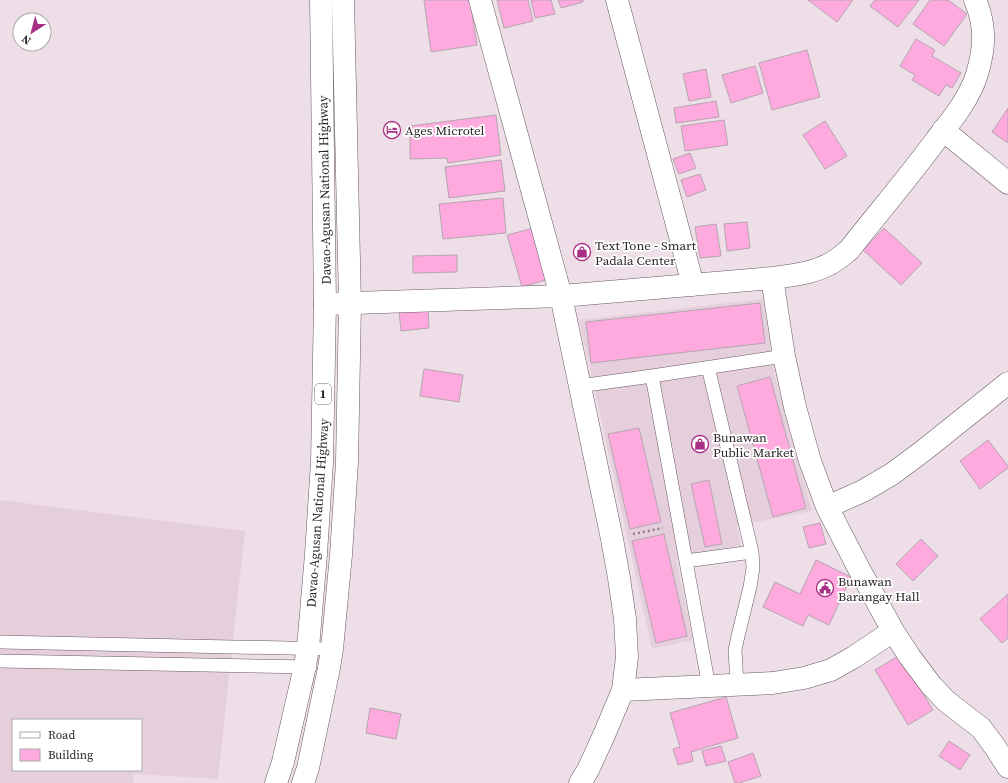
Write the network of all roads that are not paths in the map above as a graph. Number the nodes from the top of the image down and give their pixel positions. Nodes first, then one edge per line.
1 (321, 0) edge
2 (343, 0) edge
3 (480, 0) edge
4 (617, 0) edge
5 (975, 0) edge
6 (345, 88) junction
7 (322, 89) junction
8 (943, 130) junction
9 (1008, 183) edge
10 (772, 278) junction
11 (693, 285) junction
12 (561, 296) junction
13 (325, 304) junction
14 (350, 304) junction
15 (784, 356) junction
16 (708, 367) junction
17 (652, 376) junction
18 (1008, 383) edge
19 (580, 386) junction
20 (827, 507) junction
21 (752, 552) junction
22 (686, 561) junction
23 (893, 631) junction
24 (0, 642) edge
25 (16, 642) junction
26 (306, 657) junction
27 (331, 659) junction
28 (0, 661) edge
29 (17, 661) junction
30 (737, 685) junction
31 (709, 687) junction
32 (623, 690) junction
33 (1008, 767) edge
34 (276, 783) edge
35 (303, 783) edge
36 (580, 783) edge

1 - 7 main road, Davao-Agusan National Highway / 1
2 - 6 main road, Davao-Agusan National Highway / 1
3 - 12 main road
4 - 11 main road
5 - 8 main road
6 - 7 main road
6 - 14 main road, Davao-Agusan National Highway / 1
7 - 13 main road, Davao-Agusan National Highway / 1
8 - 9 main road
8 - 10 main road
10 - 11 main road
10 - 15 main road
11 - 12 main road
12 - 14 main road
12 - 19 main road
13 - 14 main road
13 - 26 main road, Davao-Agusan National Highway / 1
14 - 27 main road, Davao-Agusan National Highway / 1
15 - 16 lane
15 - 20 main road
16 - 17 lane
16 - 21 lane
17 - 19 lane
17 - 22 lane
18 - 20 main road
19 - 32 main road
20 - 23 main road
21 - 22 lane
21 - 30 lane
22 - 31 lane
23 - 30 main road
23 - 33 main road
24 - 25 lane
25 - 26 lane
25 - 29 lane
26 - 27 lane
26 - 27 lane
26 - 29 lane
26 - 34 main road, Davao-Agusan National Highway / 1
27 - 35 main road, Davao-Agusan National Highway / 1
28 - 29 lane
30 - 31 main road
31 - 32 main road
32 - 36 main road

